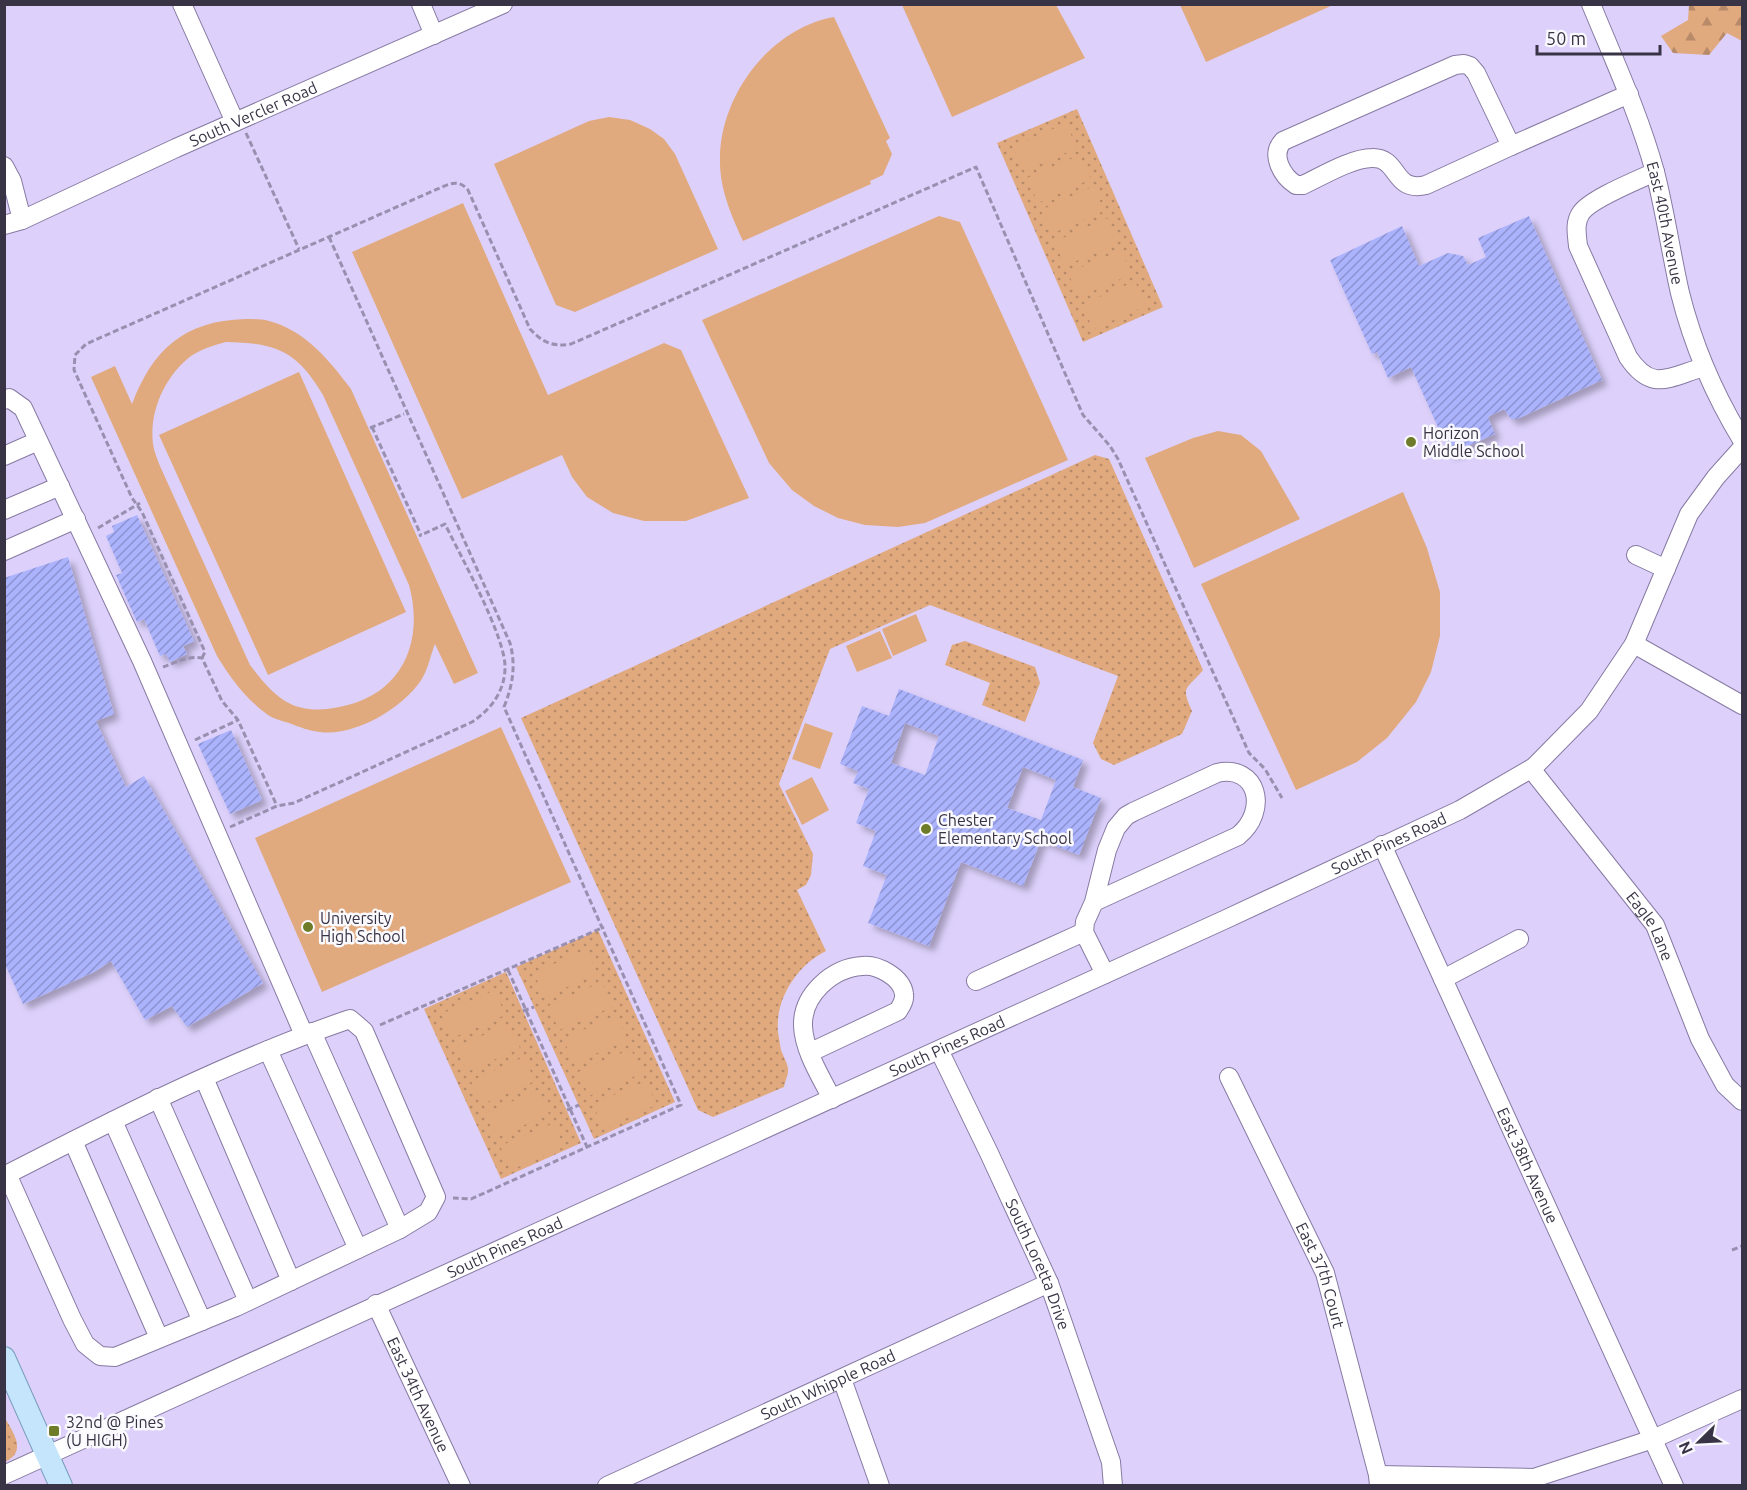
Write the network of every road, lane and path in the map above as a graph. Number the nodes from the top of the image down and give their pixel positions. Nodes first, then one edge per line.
1 (182, 4) edge
2 (421, 4) edge
3 (503, 4) edge
4 (1592, 4) edge
5 (434, 35) junction
6 (1629, 94) junction
7 (238, 121) junction
8 (1511, 146) junction
9 (4, 166) edge
10 (1655, 172) junction
11 (13, 222) edge
12 (329, 237) junction
13 (299, 249) junction
14 (1704, 367) junction
15 (4, 400) edge
16 (404, 414) dead end
17 (1743, 440) edge
18 (38, 441) junction
19 (1743, 448) edge
20 (4, 456) edge
21 (60, 486) junction
22 (140, 502) dead end
23 (135, 505) junction
24 (4, 510) edge
25 (79, 527) junction
26 (4, 551) edge
27 (1636, 555) dead end
28 (1666, 569) junction
29 (1634, 644) junction
30 (202, 658) junction
31 (166, 666) dead end
32 (1743, 705) edge
33 (238, 720) junction
34 (180, 747) junction
35 (1534, 767) junction
36 (1282, 798) dead end
37 (277, 806) junction
38 (217, 832) junction
39 (1382, 845) junction
40 (1094, 902) junction
41 (604, 927) junction
42 (1084, 932) junction
43 (1519, 939) dead end
44 (508, 970) junction
45 (1105, 974) junction
46 (1443, 979) junction
47 (976, 981) dead end
48 (534, 1007) dead end
49 (524, 1011) junction
50 (364, 1031) junction
51 (308, 1034) junction
52 (268, 1050) junction
53 (939, 1050) junction
54 (810, 1052) junction
55 (1229, 1077) dead end
56 (204, 1078) junction
57 (158, 1098) junction
58 (832, 1099) junction
59 (1743, 1101) edge
60 (579, 1105) dead end
61 (568, 1109) junction
62 (113, 1121) junction
63 (73, 1141) junction
64 (587, 1147) junction
65 (6, 1175) edge
66 (436, 1197) junction
67 (400, 1229) junction
68 (1743, 1246) edge
69 (358, 1249) junction
70 (1732, 1250) dead end
71 (291, 1281) junction
72 (1049, 1283) junction
73 (248, 1301) junction
74 (376, 1304) junction
75 (202, 1321) junction
76 (159, 1338) junction
77 (4, 1358) edge
78 (842, 1379) junction
79 (1743, 1399) edge
80 (1653, 1439) junction
81 (47, 1456) junction
82 (4, 1475) edge
83 (1378, 1480) edge
84 (61, 1485) edge
85 (461, 1485) edge
86 (606, 1485) edge
87 (880, 1485) edge
88 (1113, 1485) edge
89 (1674, 1485) edge

1 - 7 street
2 - 5 street
3 - 5 street, South Vercler Road
4 - 6 street, East 40th Avenue
5 - 7 street, South Vercler Road
6 - 8 street
6 - 10 street, East 40th Avenue
7 - 11 street, South Vercler Road
7 - 13 path
8 - 8 street
9 - 11 street
10 - 14 street, East 40th Avenue
10 - 14 street
12 - 13 path
12 - 36 path
12 - 41 path
13 - 23 path
14 - 17 street, East 40th Avenue
15 - 18 street
16 - 37 path
18 - 20 street
18 - 21 street
19 - 28 street, South Pines Road
21 - 24 street
21 - 25 street
22 - 23 path
23 - 25 path
23 - 30 path
25 - 26 street
25 - 34 street
27 - 28 street
28 - 29 street, South Pines Road
29 - 32 street
29 - 35 street, South Pines Road
30 - 31 path
30 - 33 path
33 - 34 path
33 - 37 path
34 - 38 street
35 - 39 street, South Pines Road
35 - 59 street, Eagle Lane
37 - 38 path
38 - 51 street
39 - 45 street, South Pines Road
39 - 46 street, East 38th Avenue
40 - 40 street
40 - 42 street
41 - 44 path
41 - 64 path
42 - 45 street
42 - 47 street
43 - 46 street
44 - 49 path
44 - 50 path
45 - 53 street, South Pines Road
46 - 80 street, East 38th Avenue
48 - 49 path
49 - 61 path
50 - 51 street
50 - 66 street
51 - 52 street
51 - 67 street
52 - 56 street
52 - 69 street
53 - 58 street, South Pines Road
53 - 72 street, South Loretta Drive
54 - 54 street
54 - 58 street
55 - 83 street, East 37th Court
56 - 57 street
56 - 71 street
57 - 62 street
57 - 73 street
58 - 74 street, South Pines Road
60 - 61 path
61 - 64 path
62 - 63 street
62 - 75 street
63 - 65 street
63 - 76 street
64 - 66 path
65 - 76 street
66 - 67 street
67 - 69 street
68 - 70 path
69 - 71 street
71 - 73 street
72 - 78 street, South Whipple Road
72 - 88 street, South Loretta Drive
73 - 75 street
74 - 81 street, South Pines Road
74 - 85 street, East 34th Avenue
75 - 76 street
77 - 81 main road
78 - 86 street, South Whipple Road
78 - 87 street
79 - 80 street
80 - 83 street
80 - 89 street, East 38th Avenue
81 - 82 street, South Pines Road
81 - 84 main road

